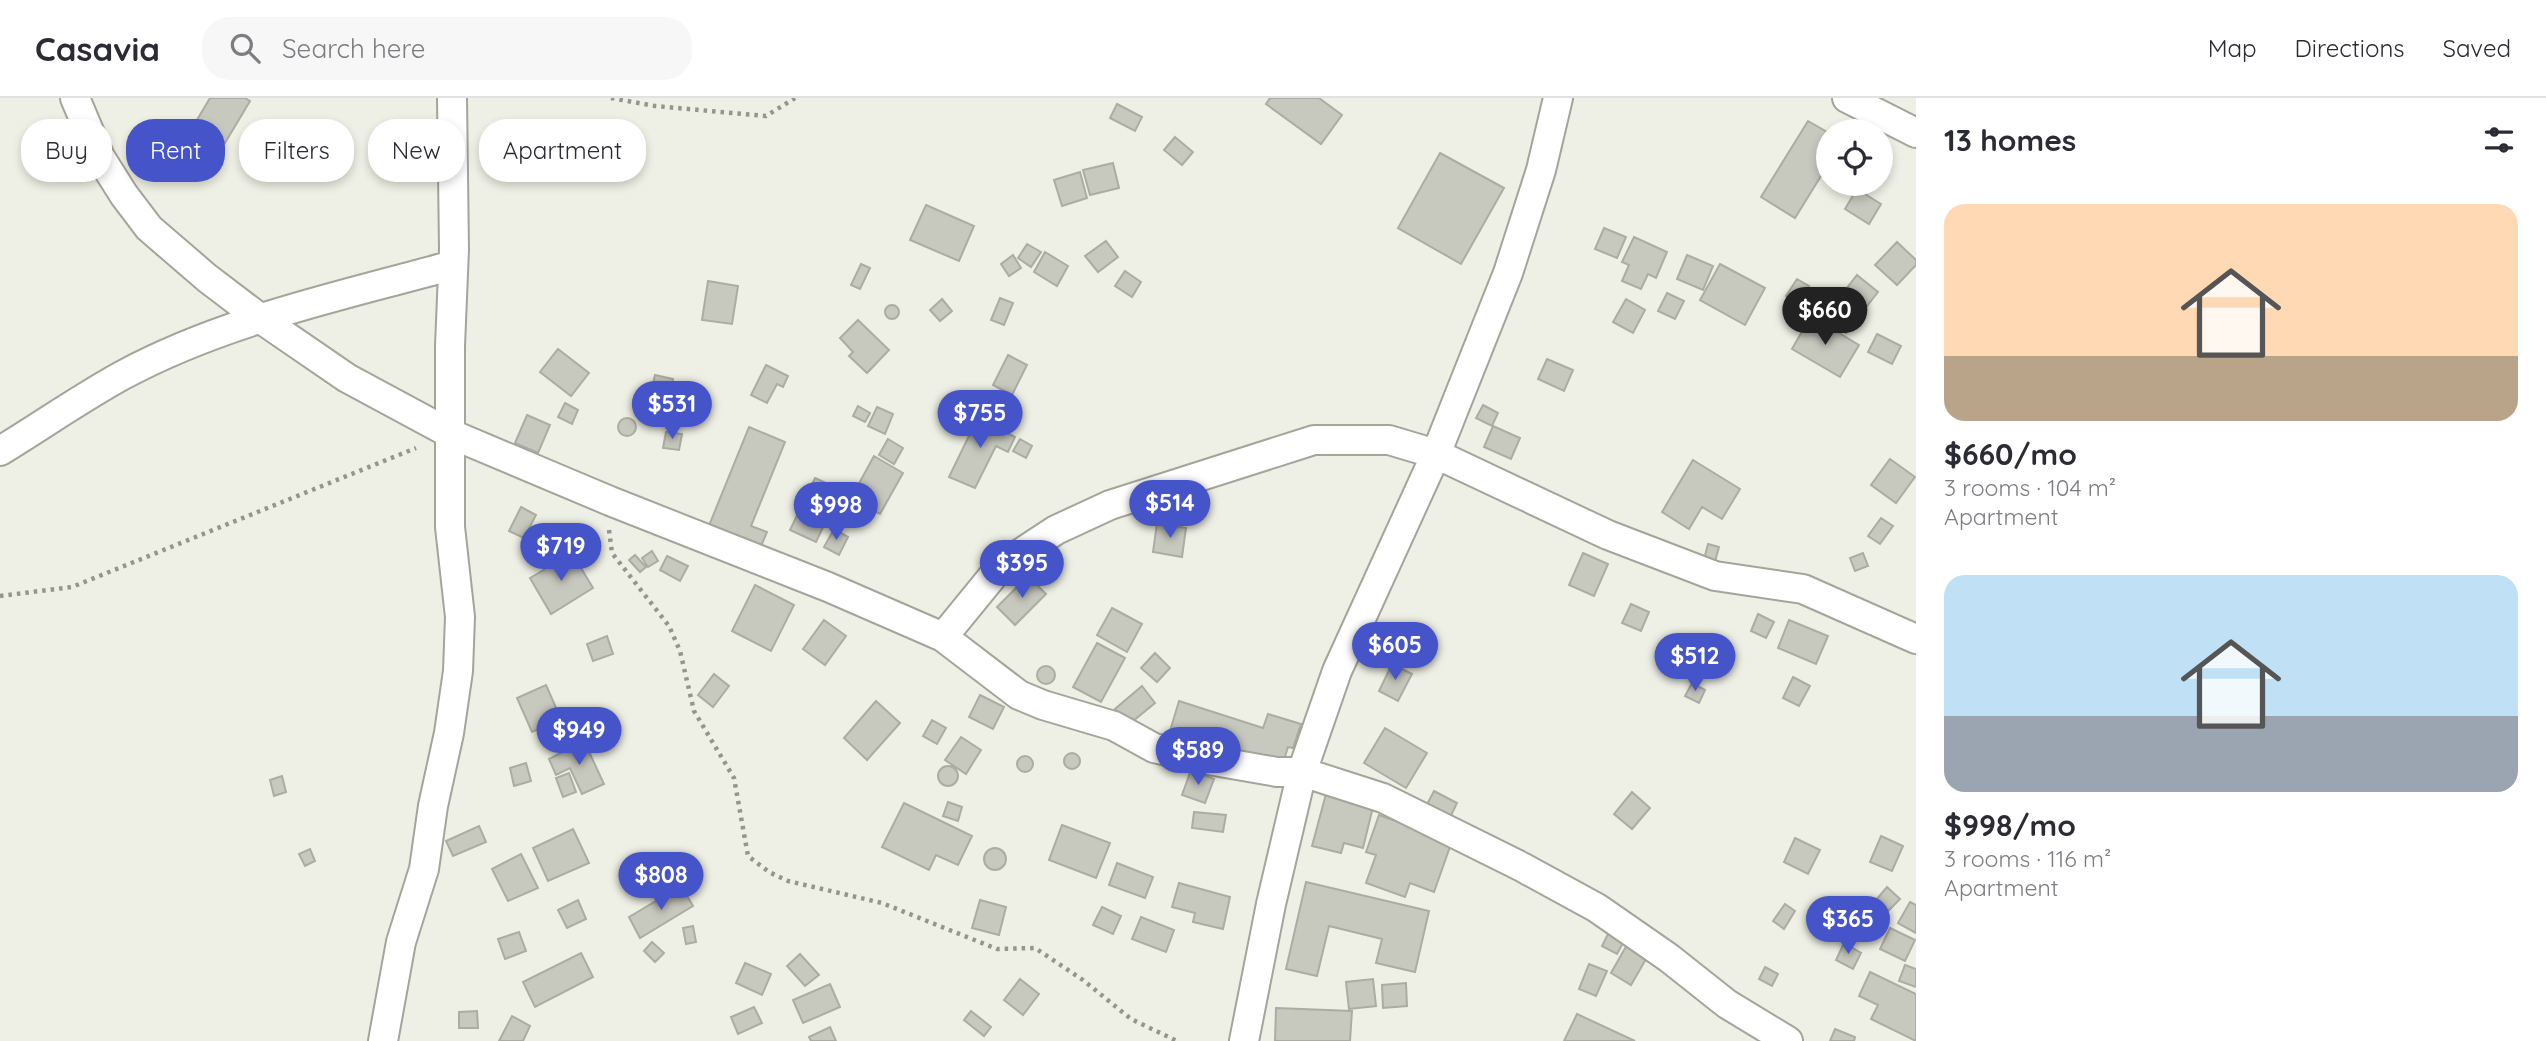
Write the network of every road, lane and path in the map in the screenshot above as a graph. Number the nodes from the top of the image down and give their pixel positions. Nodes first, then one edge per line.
1 (75, 98) edge
2 (452, 98) edge
3 (611, 98) edge
4 (795, 98) edge
5 (1558, 98) edge
6 (1847, 98) edge
7 (1916, 133) edge
8 (453, 265) junction
9 (261, 319) junction
10 (451, 434) junction
11 (0, 451) edge
12 (1436, 454) junction
13 (610, 501) junction
14 (0, 596) edge
15 (943, 637) junction
16 (1916, 639) edge
17 (1302, 772) junction
18 (383, 1041) edge
19 (1177, 1041) edge
20 (1244, 1041) edge
21 (1788, 1041) edge

1 - 9 street
2 - 8 street
3 - 4 path
5 - 12 street
6 - 7 street
8 - 9 street
8 - 10 street
9 - 10 street
9 - 11 street
10 - 13 street
10 - 14 path
10 - 18 street
12 - 15 street
12 - 16 street
12 - 17 street
13 - 15 street
13 - 19 path
15 - 17 street
17 - 20 street
17 - 21 street

